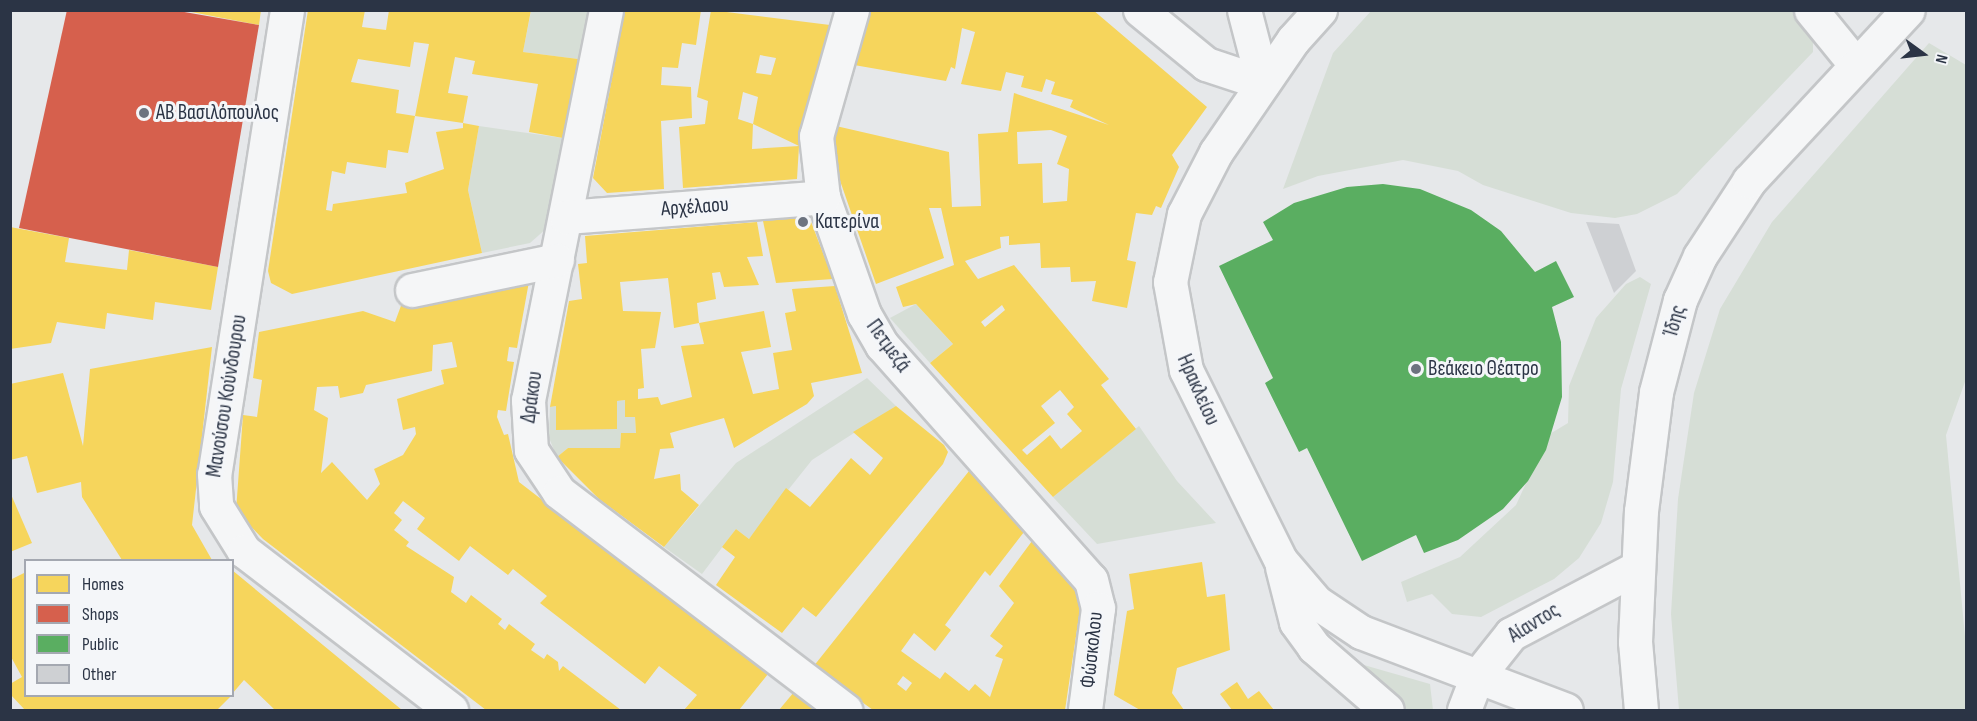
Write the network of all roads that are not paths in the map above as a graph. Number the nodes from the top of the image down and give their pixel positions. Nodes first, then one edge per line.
1 (287, 10) edge
2 (606, 10) edge
3 (852, 10) edge
4 (1140, 10) edge
5 (1244, 10) edge
6 (1320, 10) edge
7 (1811, 10) edge
8 (1908, 10) edge
9 (1855, 64) junction
10 (1263, 83) junction
11 (823, 197) junction
12 (566, 217) junction
13 (557, 260) junction
14 (412, 290) dead end
15 (1281, 561) junction
16 (1636, 568) junction
17 (1094, 590) joint
18 (1476, 678) junction
19 (451, 711) edge
20 (845, 711) edge
21 (1085, 711) edge
22 (1387, 711) edge
23 (1464, 711) edge
24 (1566, 711) edge
25 (1641, 711) edge

1 - 19 street, Μανούσου Κούνδουρου
2 - 12 street, Δράκου
3 - 11 street, Πετμεζά
4 - 10 street
5 - 10 street
6 - 10 street, Ηρακλείου
7 - 9 street
8 - 9 street, Ίδης
9 - 16 street, Ίδης
10 - 15 street, Ηρακλείου
11 - 12 street, Αρχέλαου
11 - 17 street, Πετμεζά
12 - 13 street, Δράκου
13 - 14 street
13 - 20 street, Δράκου
15 - 18 street, Ηρακλείου
15 - 22 street, Ηρακλείου
16 - 18 street, Αίαντος
16 - 25 street, Ίδης
17 - 21 street, Φώσκολου
18 - 23 street, Αίαντος
18 - 24 street, Ηρακλείου

